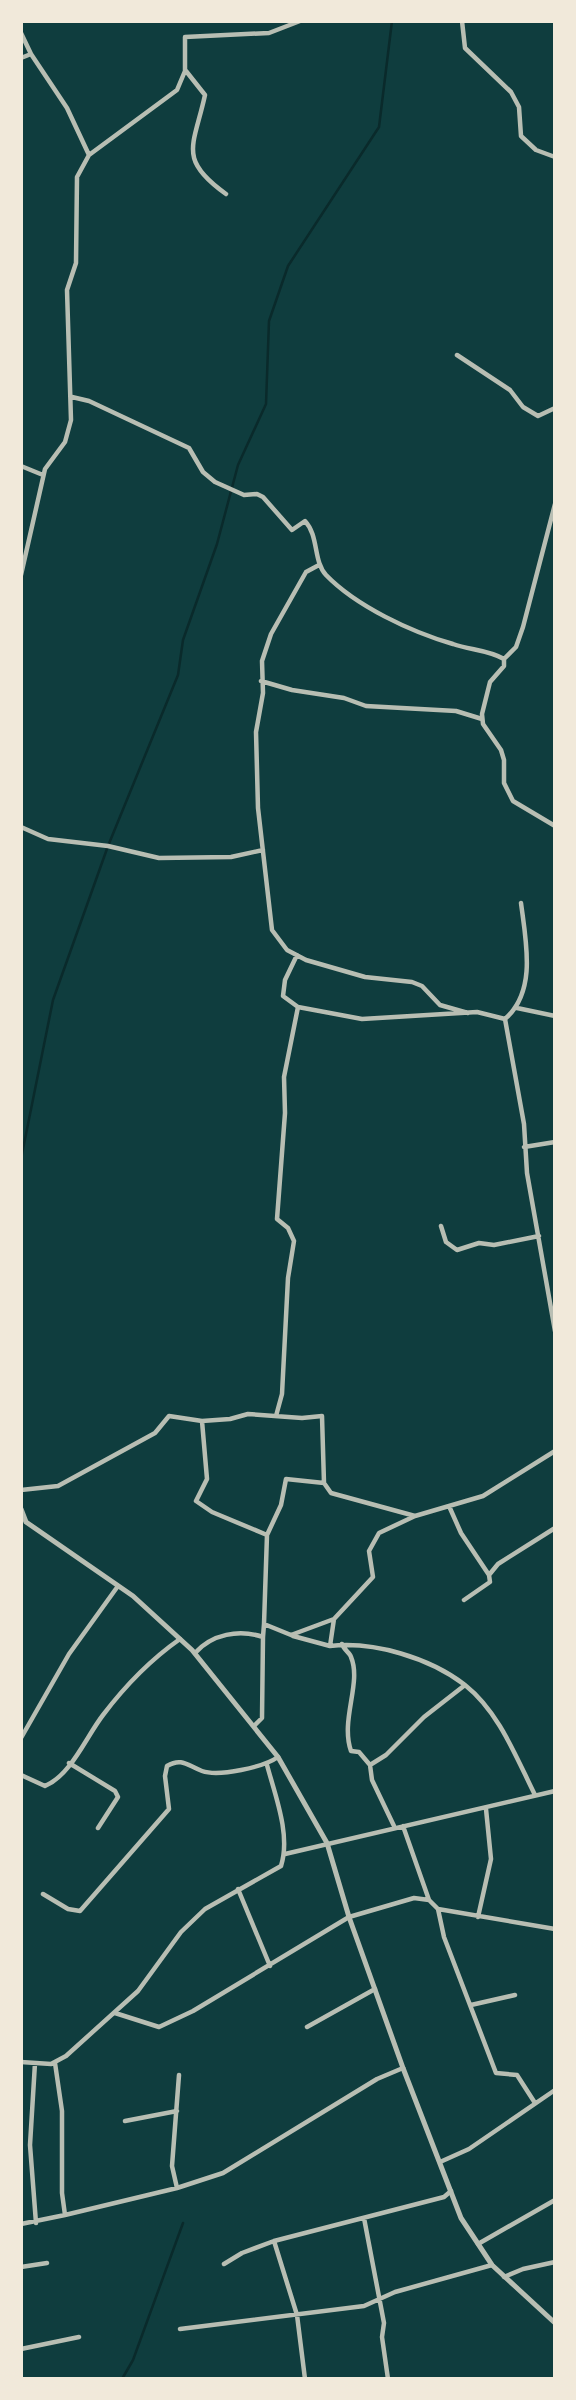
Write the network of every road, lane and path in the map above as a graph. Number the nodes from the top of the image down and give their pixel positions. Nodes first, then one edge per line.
1 (300, 21) edge
2 (462, 21) edge
3 (21, 33) edge
4 (31, 54) junction
5 (21, 58) edge
6 (185, 71) junction
7 (89, 155) junction
8 (555, 157) edge
9 (226, 194) dead end
10 (457, 355) dead end
11 (72, 397) junction
12 (555, 408) edge
13 (21, 466) edge
14 (43, 475) junction
15 (555, 504) edge
16 (319, 565) junction
17 (21, 575) edge
18 (504, 659) junction
19 (261, 681) junction
20 (482, 719) junction
21 (555, 825) edge
22 (21, 827) edge
23 (263, 850) junction
24 (522, 903) dead end
25 (297, 955) junction
26 (298, 1007) junction
27 (517, 1008) junction
28 (468, 1013) junction
29 (555, 1016) edge
30 (505, 1019) junction
31 (555, 1142) edge
32 (524, 1147) junction
33 (441, 1226) dead end
34 (539, 1236) junction
35 (555, 1328) edge
36 (276, 1416) junction
37 (202, 1422) junction
38 (555, 1451) edge
39 (324, 1483) junction
40 (21, 1490) edge
41 (449, 1506) junction
42 (21, 1510) edge
43 (415, 1516) junction
44 (555, 1528) edge
45 (267, 1535) junction
46 (489, 1575) junction
47 (118, 1586) junction
48 (464, 1600) dead end
49 (334, 1619) junction
50 (264, 1624) junction
51 (291, 1635) junction
52 (263, 1637) junction
53 (180, 1639) junction
54 (342, 1644) junction
55 (330, 1646) junction
56 (195, 1653) junction
57 (465, 1685) junction
58 (254, 1726) junction
59 (21, 1738) edge
60 (278, 1756) junction
61 (69, 1763) junction
62 (267, 1765) junction
63 (370, 1765) junction
64 (21, 1775) edge
65 (555, 1791) edge
66 (535, 1795) junction
67 (486, 1809) junction
68 (394, 1826) junction
69 (403, 1826) junction
70 (98, 1828) dead end
71 (327, 1843) junction
72 (285, 1854) junction
73 (238, 1889) junction
74 (44, 1894) dead end
75 (429, 1900) junction
76 (439, 1909) junction
77 (349, 1917) junction
78 (478, 1917) junction
79 (555, 1929) edge
80 (270, 1966) junction
81 (374, 1989) junction
82 (515, 1995) dead end
83 (471, 2005) junction
84 (115, 2013) junction
85 (307, 2027) dead end
86 (21, 2062) edge
87 (35, 2063) junction
88 (55, 2063) junction
89 (403, 2068) junction
90 (179, 2075) dead end
91 (555, 2090) edge
92 (535, 2103) junction
93 (177, 2111) junction
94 (125, 2121) dead end
95 (440, 2162) junction
96 (177, 2188) junction
97 (451, 2191) junction
98 (555, 2200) edge
99 (65, 2215) junction
100 (364, 2218) junction
101 (36, 2223) junction
102 (21, 2224) edge
103 (274, 2241) junction
104 (478, 2245) junction
105 (555, 2262) edge
106 (47, 2263) dead end
107 (224, 2264) dead end
108 (492, 2265) junction
109 (21, 2267) edge
110 (503, 2278) junction
111 (380, 2298) junction
112 (297, 2315) junction
113 (555, 2323) edge
114 (180, 2329) dead end
115 (79, 2337) dead end
116 (21, 2348) edge
117 (305, 2379) edge
118 (388, 2379) edge

1 - 6 street
2 - 8 street
3 - 4 street
4 - 5 street
4 - 7 street
6 - 7 street
6 - 9 street
7 - 11 street
10 - 12 street
11 - 14 street
11 - 16 street
13 - 14 street
14 - 17 street
15 - 18 street
16 - 18 street
16 - 19 street
18 - 20 street
19 - 20 street
19 - 23 street
20 - 21 street
22 - 23 street
23 - 25 street
24 - 27 street
25 - 26 street
25 - 28 street
26 - 28 street
26 - 36 street
27 - 29 street
27 - 30 street
28 - 30 street
30 - 32 street
31 - 32 street
32 - 34 street
33 - 34 street
34 - 35 street
36 - 37 street
36 - 39 street
37 - 40 street
37 - 45 street
38 - 41 street
39 - 43 street
39 - 45 street
41 - 43 street
41 - 46 street
42 - 47 street
43 - 49 street
44 - 46 street
45 - 50 street
46 - 48 street
47 - 53 street
47 - 59 street
49 - 51 street
49 - 55 street
50 - 51 street
50 - 52 street
51 - 55 street
52 - 56 street
52 - 58 street
53 - 56 street
53 - 61 street
54 - 55 street
54 - 57 street
54 - 63 street
56 - 58 street
57 - 63 street
57 - 66 street
58 - 60 street
60 - 62 street
60 - 71 street
61 - 64 street
61 - 70 street
62 - 72 street
62 - 74 street
63 - 68 street
65 - 66 street
66 - 67 street
67 - 69 street
67 - 78 street
68 - 69 street
68 - 71 street
69 - 75 street
71 - 72 street
71 - 77 street
72 - 73 street
73 - 80 street
73 - 84 street
75 - 76 street
75 - 77 street
76 - 78 street
76 - 83 street
77 - 80 street
77 - 81 street
78 - 79 street
80 - 84 street
81 - 85 street
81 - 89 street
82 - 83 street
83 - 92 street
84 - 88 street
86 - 87 street
87 - 88 street
87 - 101 street
88 - 99 street
89 - 95 street
89 - 96 street
90 - 93 street
91 - 92 street
92 - 95 street
93 - 94 street
93 - 96 street
95 - 97 street
96 - 99 street
97 - 100 street
97 - 104 street
98 - 104 street
99 - 101 street
100 - 103 street
100 - 111 street
101 - 102 street
103 - 107 street
103 - 112 street
104 - 108 street
105 - 110 street
106 - 109 street
108 - 110 street
108 - 111 street
110 - 113 street
111 - 112 street
111 - 118 street
112 - 114 street
112 - 117 street
115 - 116 street

